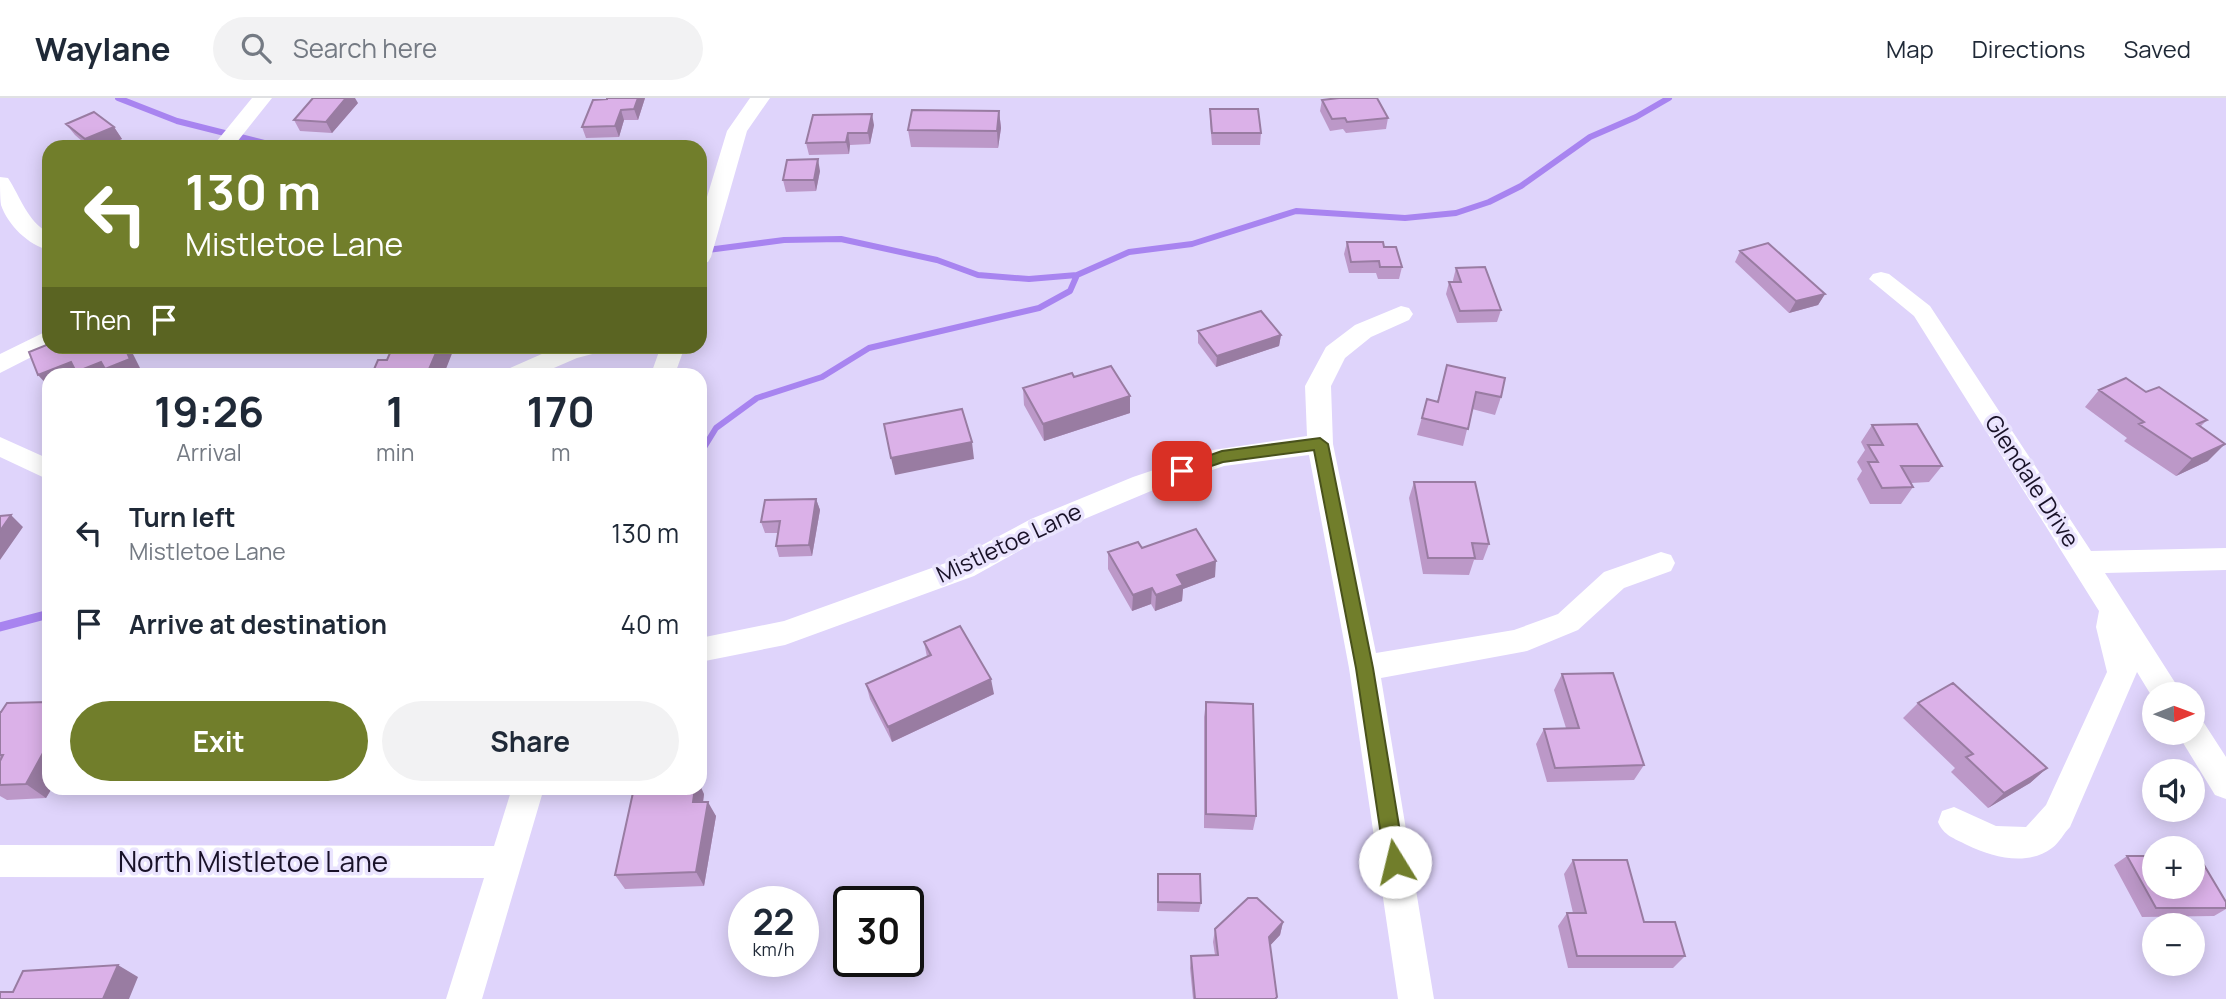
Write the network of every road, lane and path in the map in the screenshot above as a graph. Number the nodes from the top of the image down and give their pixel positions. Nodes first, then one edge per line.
1 (262, 98) edge
2 (760, 98) edge
3 (228, 140) edge
4 (0, 183) edge
5 (707, 233) edge
6 (42, 239) edge
7 (1881, 279) dead end
8 (1401, 314) dead end
9 (42, 342) edge
10 (564, 354) edge
11 (0, 365) edge
12 (533, 368) edge
13 (1320, 444) junction
14 (0, 446) edge
15 (42, 467) edge
16 (2226, 559) edge
17 (2084, 562) junction
18 (1661, 563) dead end
19 (2111, 605) junction
20 (707, 649) edge
21 (1364, 668) junction
22 (2160, 682) edge
23 (2201, 746) edge
24 (2226, 785) edge
25 (526, 795) edge
26 (1954, 822) dead end
27 (0, 861) edge
28 (505, 862) junction
29 (464, 999) edge
30 (1416, 999) edge

1 - 3 street
2 - 5 street
4 - 6 street
7 - 17 street, Glendale Drive
8 - 13 street
9 - 11 street
10 - 12 street
13 - 20 street, Mistletoe Lane
13 - 21 street
14 - 15 street
16 - 17 street
17 - 19 street, Glendale Drive
18 - 21 street
19 - 22 street, Glendale Drive
19 - 26 street
21 - 30 street
23 - 24 street
25 - 28 street
27 - 28 street, North Mistletoe Lane
28 - 29 street

